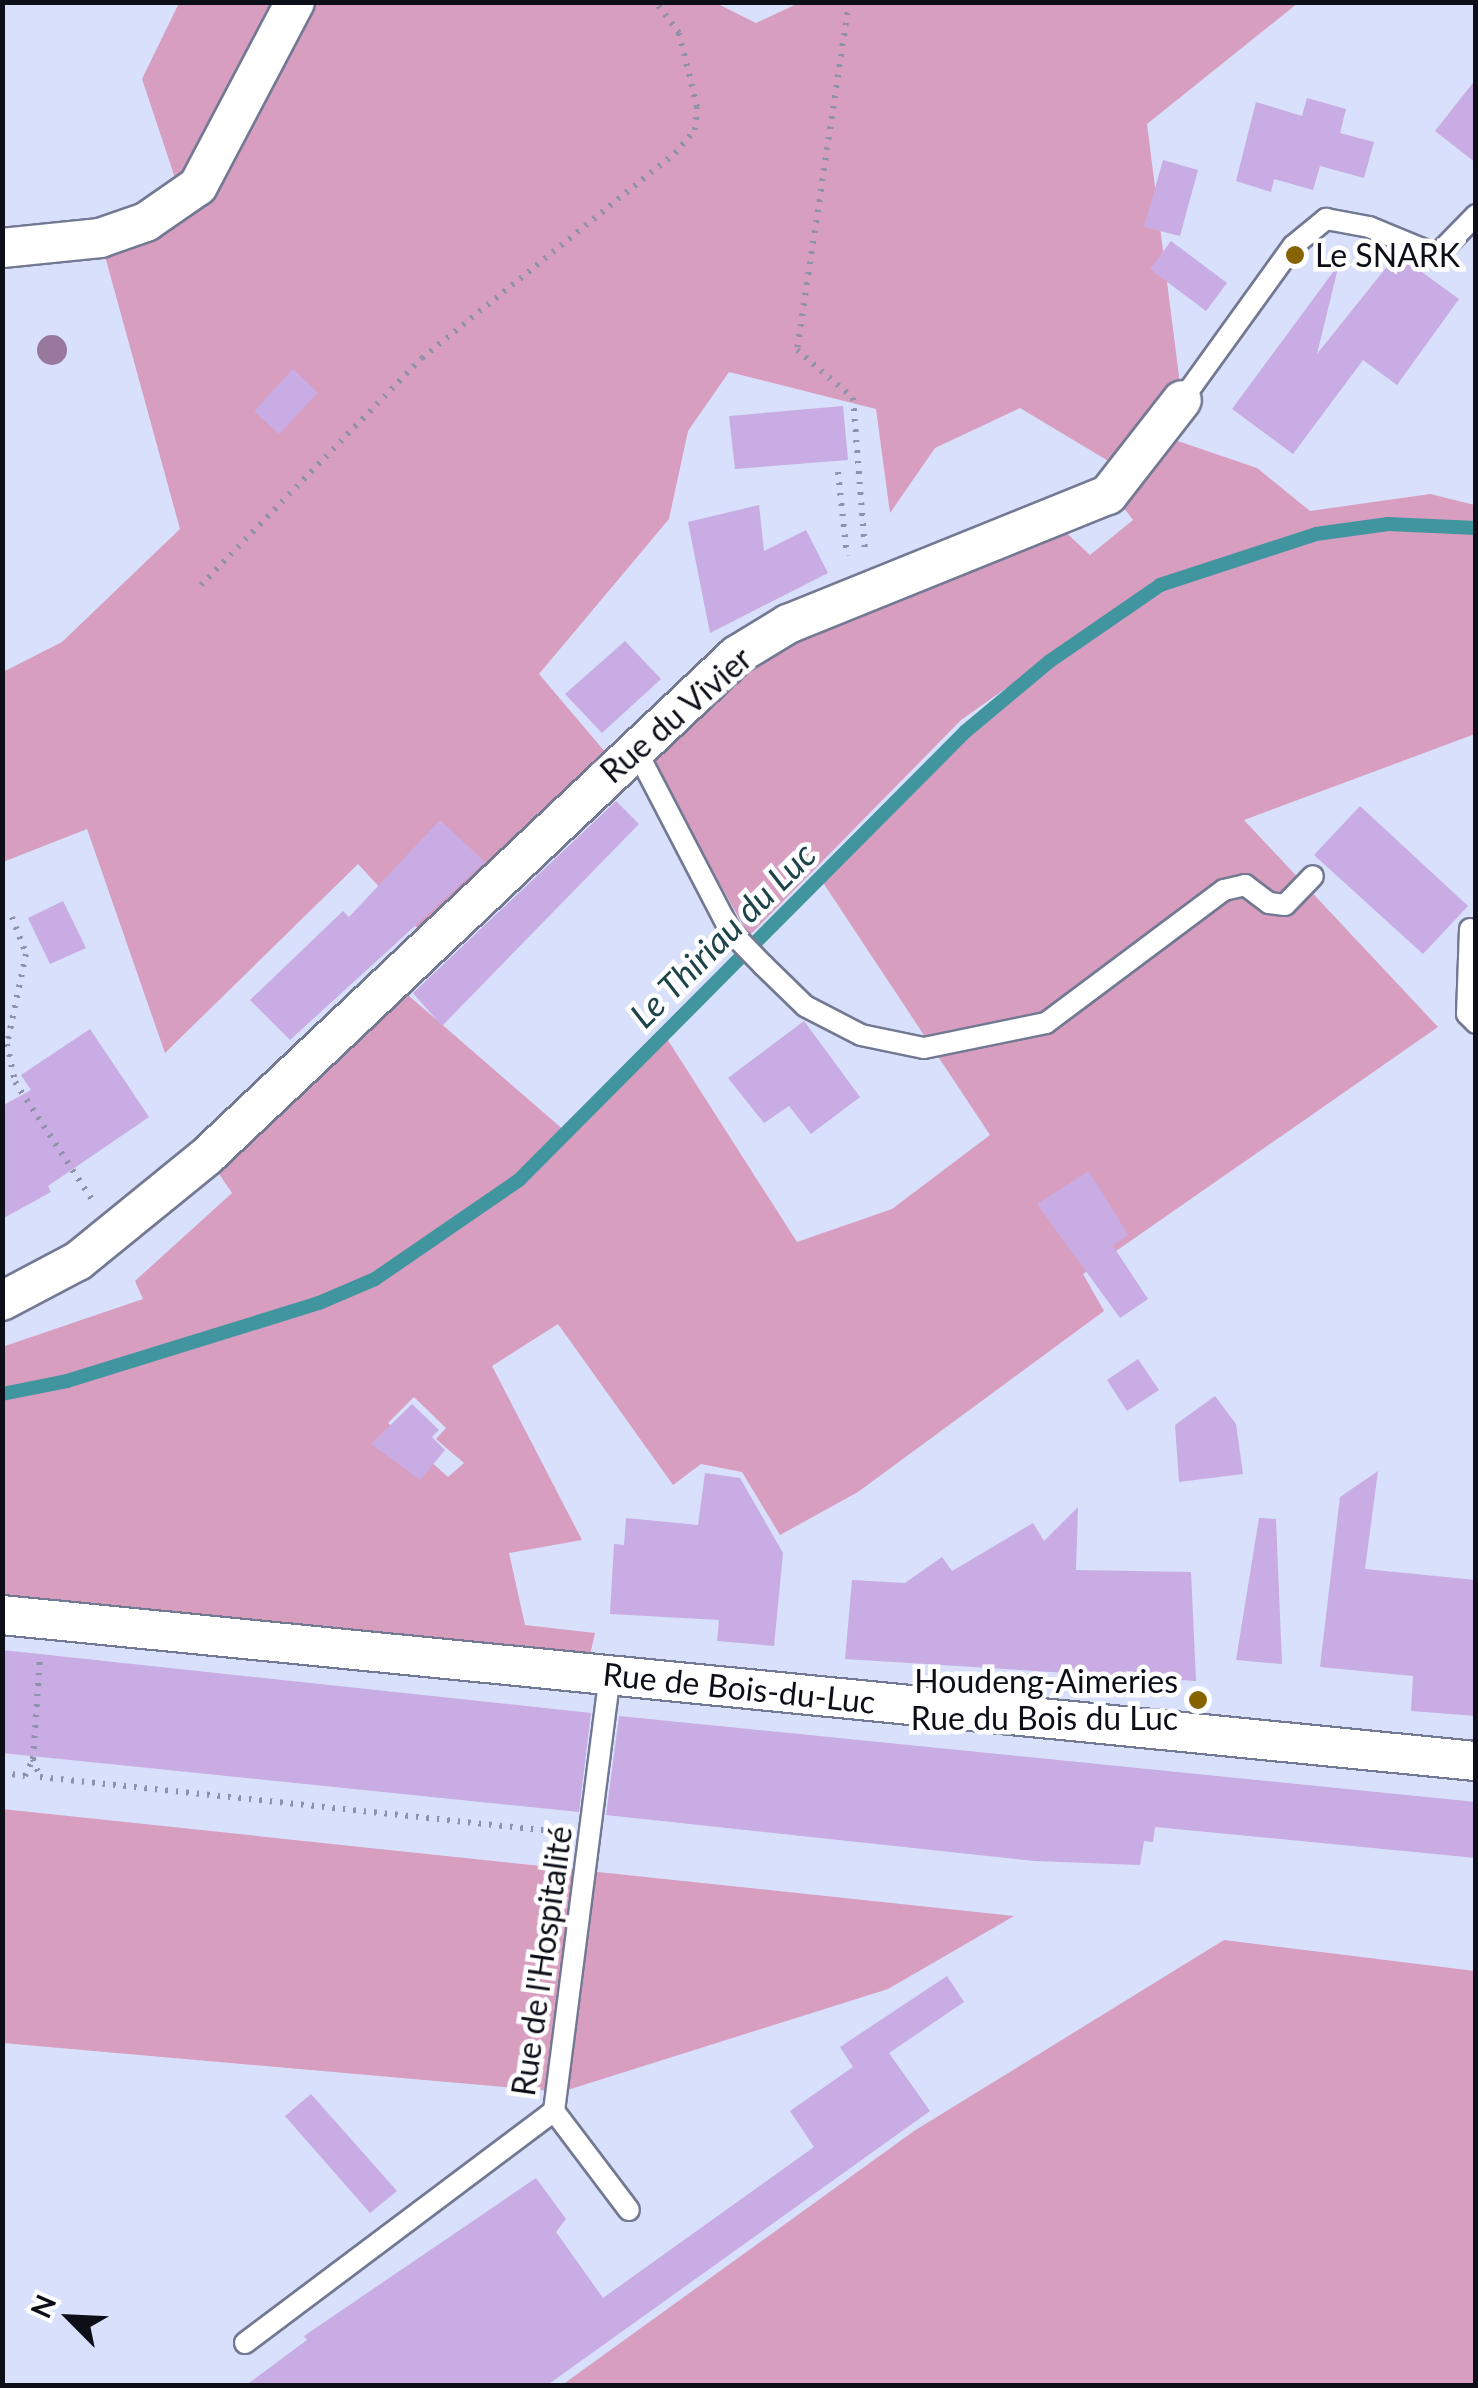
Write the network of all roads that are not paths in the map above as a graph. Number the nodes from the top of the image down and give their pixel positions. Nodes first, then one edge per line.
1 (296, 2) edge
2 (1476, 214) edge
3 (2, 248) edge
4 (1182, 400) joint
5 (634, 746) junction
6 (1313, 876) dead end
7 (1470, 929) dead end
8 (1476, 1022) edge
9 (2, 1301) edge
10 (2, 1615) edge
11 (610, 1675) junction
12 (1476, 1761) edge
13 (554, 2111) junction
14 (629, 2210) dead end
15 (244, 2343) dead end

1 - 3 street
2 - 4 lane, Rue du Vivier
4 - 5 street, Rue du Vivier
5 - 6 lane
5 - 9 street, Rue du Vivier
7 - 8 lane
10 - 11 street, Rue de Bois-du-Luc
11 - 12 street, Rue de Bois-du-Luc
11 - 13 lane, Rue de l'Hospitalité
13 - 14 lane
13 - 15 lane, Rue de l'Hospitalité

